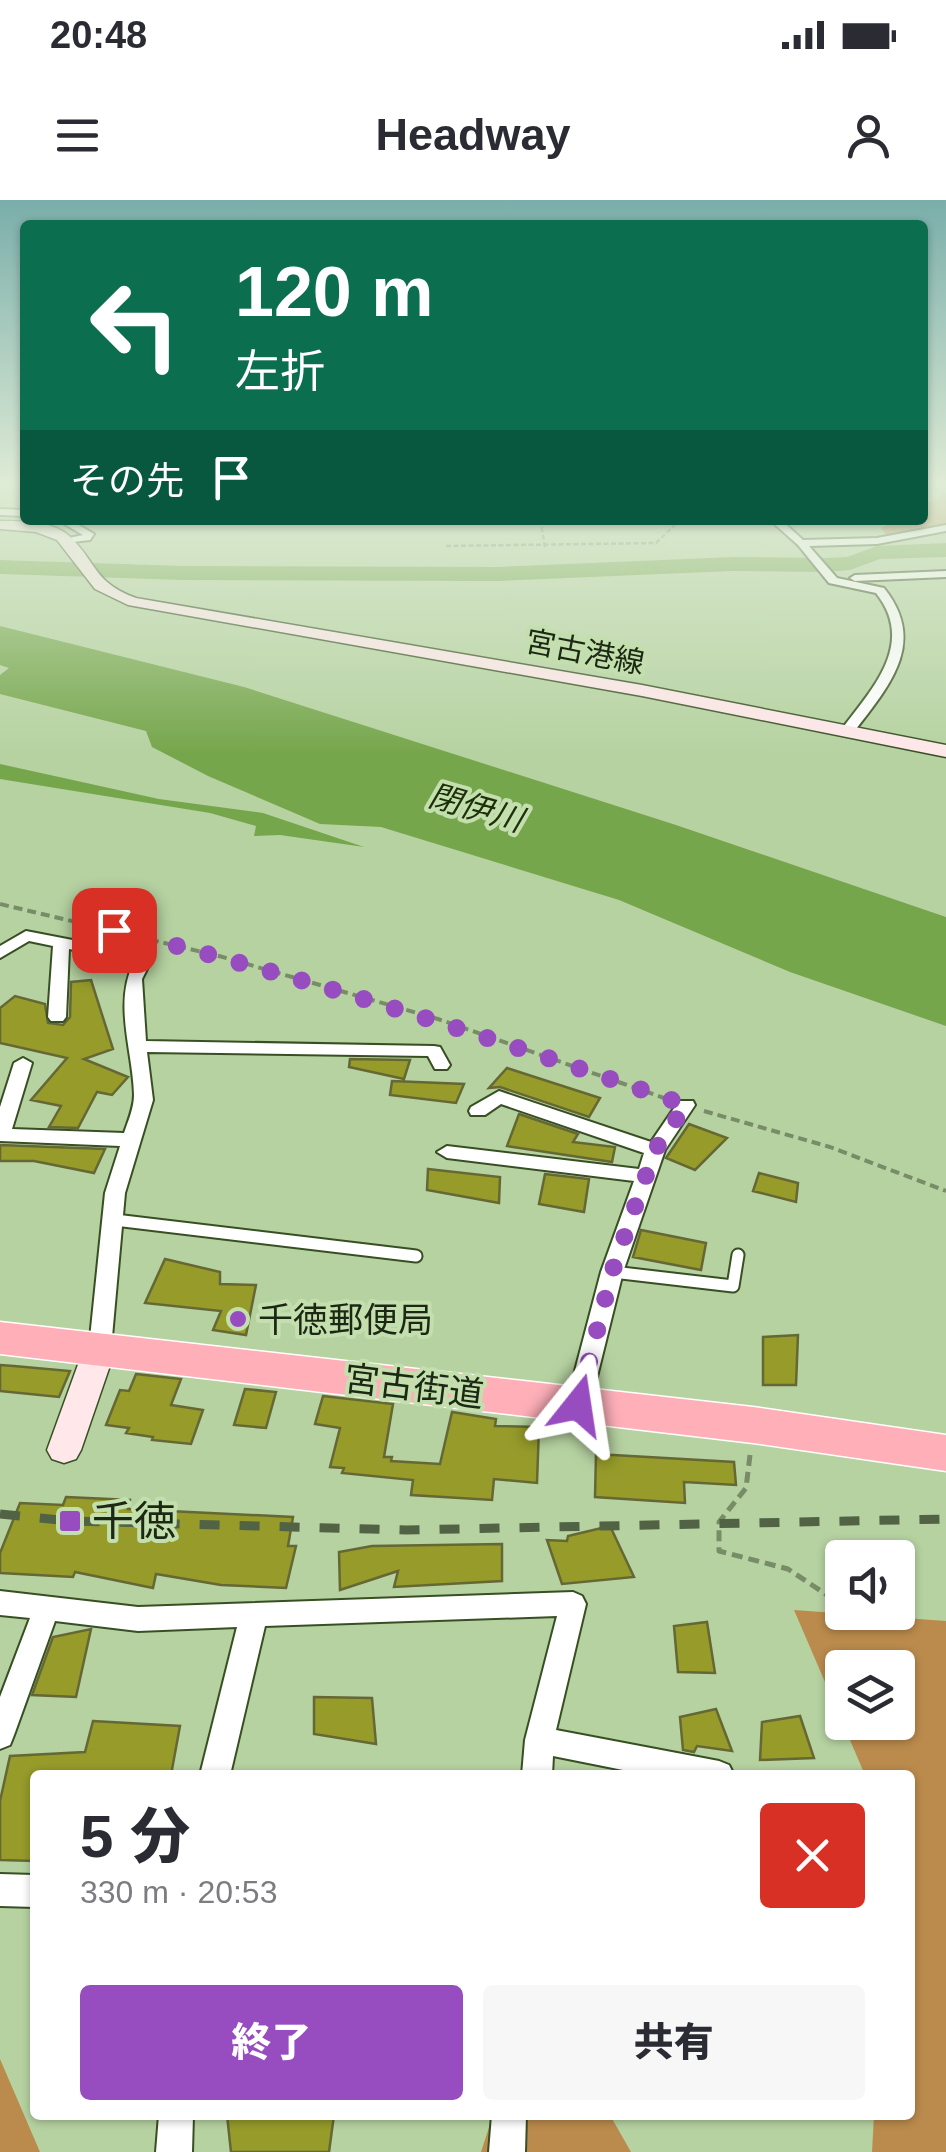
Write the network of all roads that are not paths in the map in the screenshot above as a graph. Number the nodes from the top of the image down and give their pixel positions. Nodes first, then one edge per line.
1 (87, 572) edge
2 (825, 572) edge
3 (946, 574) edge
4 (830, 578) junction
5 (848, 730) junction
6 (946, 751) edge
7 (60, 943) junction
8 (0, 954) edge
9 (57, 1017) dead end
10 (138, 1046) junction
11 (24, 1063) dead end
12 (441, 1065) dead end
13 (686, 1105) road end
14 (478, 1112) dead end
15 (132, 1140) junction
16 (655, 1150) junction
17 (447, 1152) dead end
18 (646, 1176) junction
19 (115, 1220) junction
20 (738, 1255) dead end
21 (416, 1256) dead end
22 (612, 1272) junction
23 (0, 1338) edge
24 (100, 1348) junction
25 (578, 1405) junction
26 (64, 1450) dead end
27 (946, 1453) edge
28 (0, 1603) edge
29 (46, 1610) junction
30 (254, 1615) junction
31 (0, 1735) edge
32 (539, 1740) junction
33 (216, 1770) edge
34 (537, 1770) edge
35 (693, 1770) edge
36 (0, 1890) edge
37 (30, 1892) edge
38 (176, 2120) edge
39 (508, 2120) edge
40 (174, 2152) edge
41 (507, 2152) edge

1 - 5 main road, 宮古港線
2 - 4 street
3 - 4 street
4 - 5 street
5 - 6 main road, 宮古港線
7 - 8 street
7 - 9 street
7 - 10 street
10 - 12 street
10 - 15 street
11 - 15 street
13 - 16 street
14 - 16 street
15 - 19 street
16 - 18 street
17 - 18 street
18 - 22 street
19 - 21 lane
19 - 24 street
20 - 22 lane
22 - 25 street
23 - 24 highway, 宮古街道
24 - 25 highway, 宮古街道
24 - 26 main road
25 - 27 highway, 宮古街道
28 - 29 street
29 - 30 street
29 - 31 street
30 - 32 street
30 - 33 street
32 - 34 street
32 - 35 street
36 - 37 street
38 - 40 street
39 - 41 street

